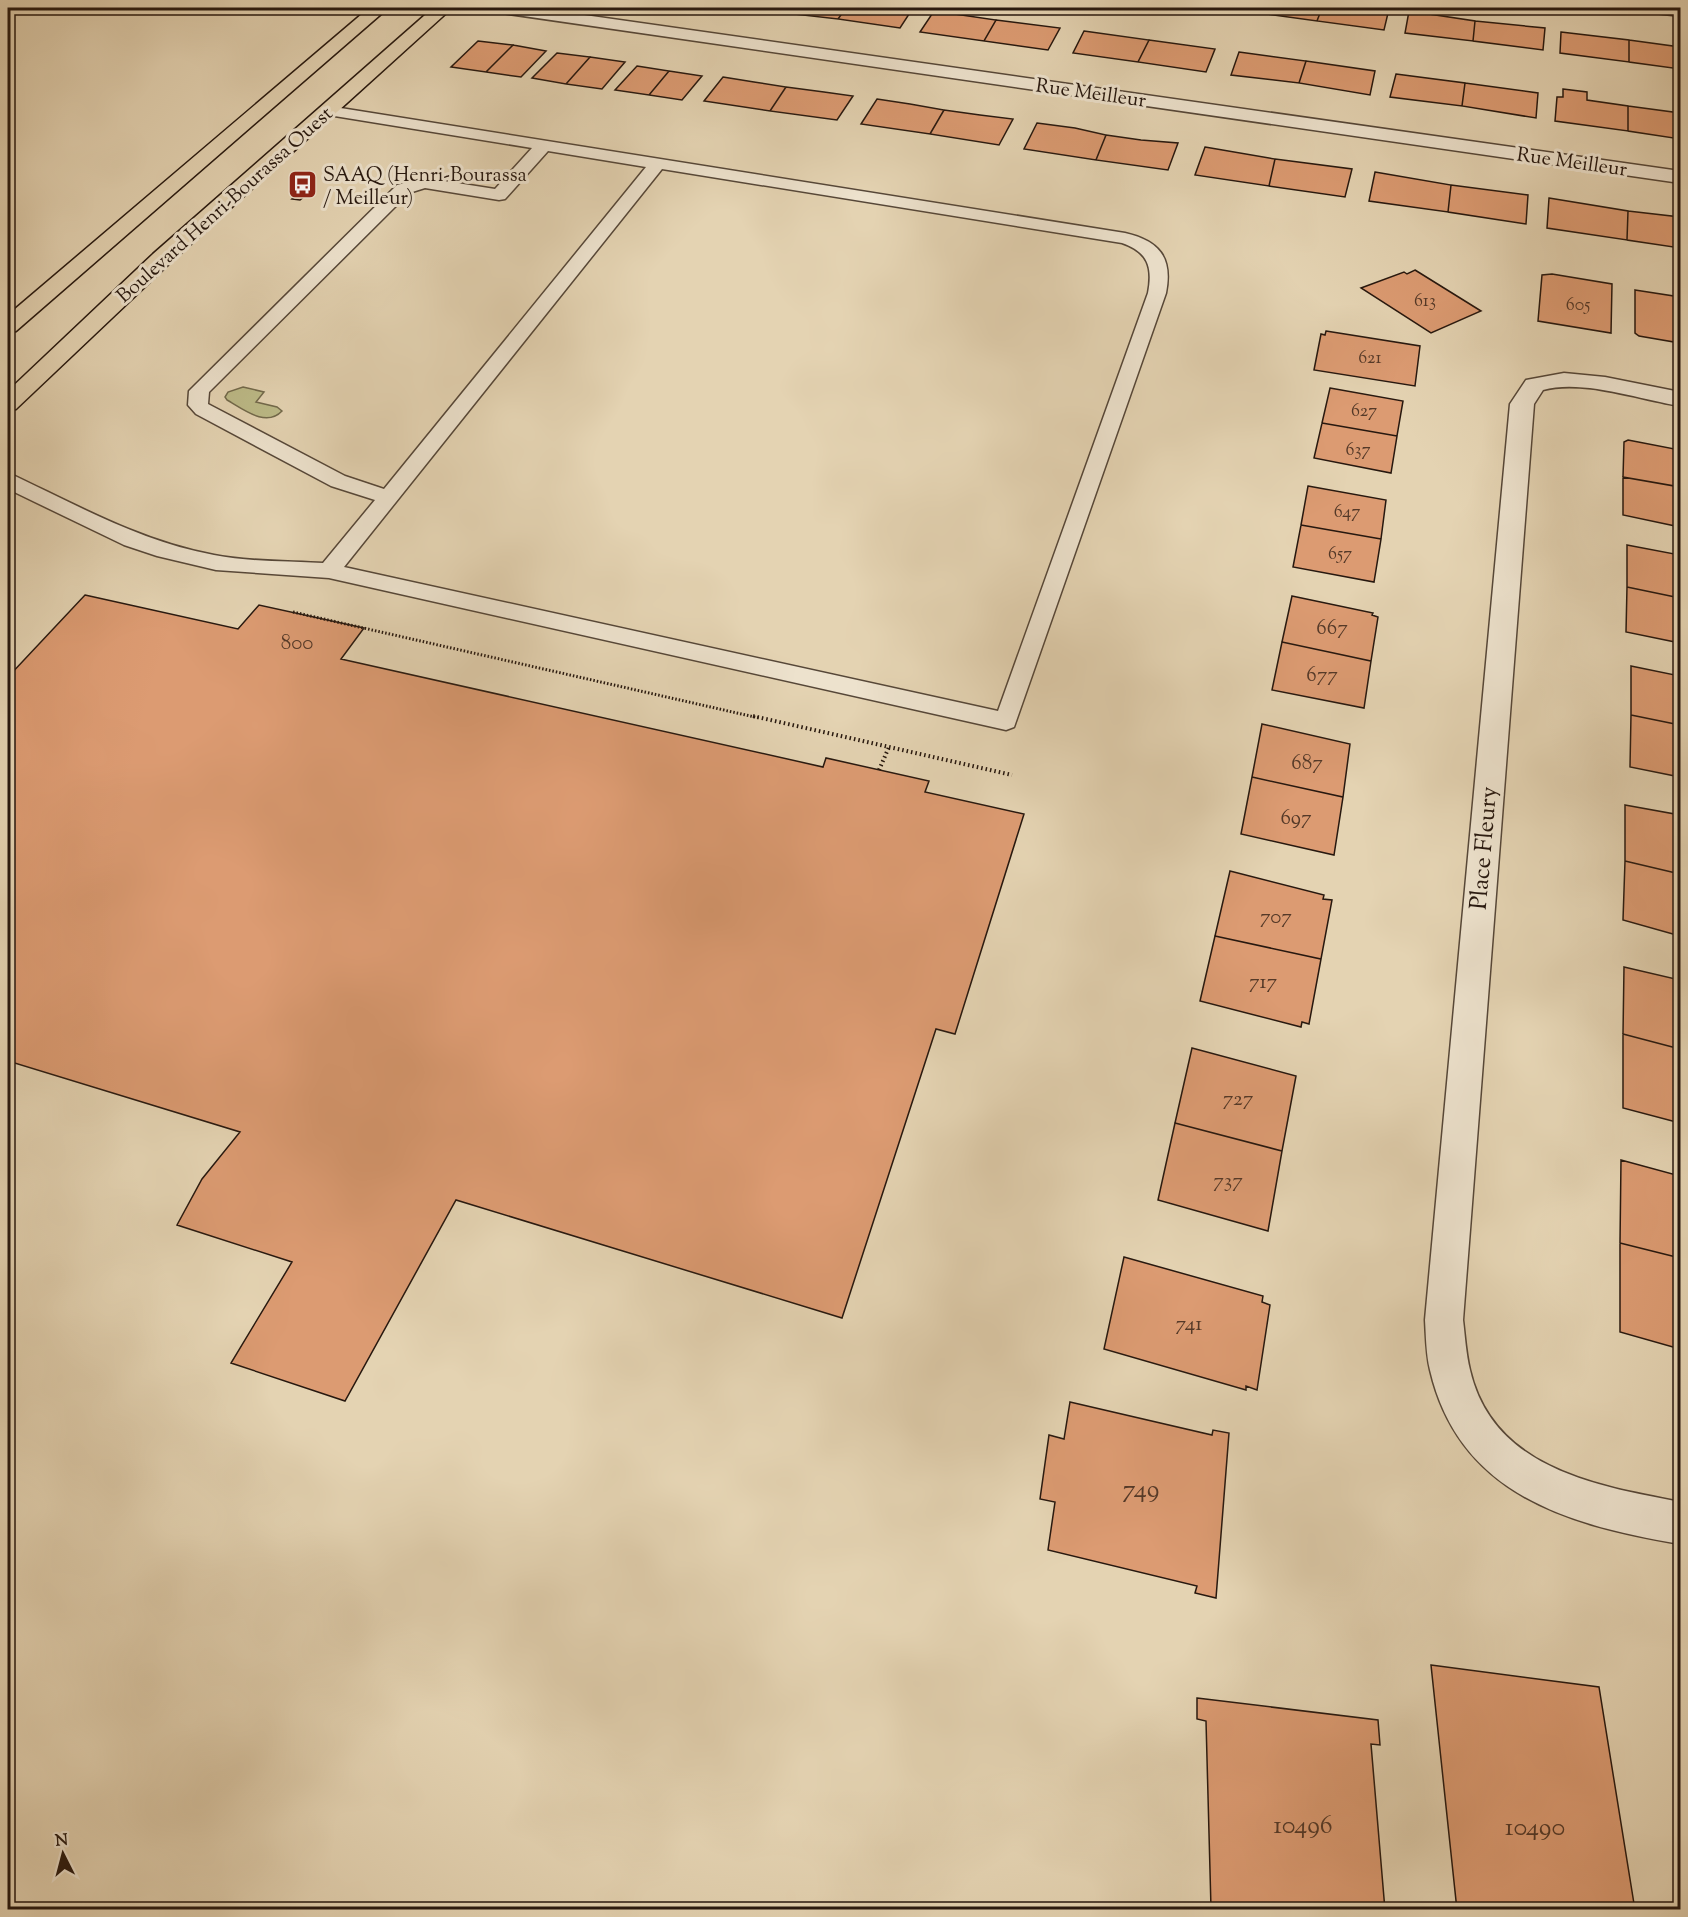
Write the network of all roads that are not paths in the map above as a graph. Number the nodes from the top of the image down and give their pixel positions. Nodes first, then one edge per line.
1 (379, 8) edge
2 (443, 8) edge
3 (502, 8) edge
4 (1655, 8) edge
5 (1680, 11) edge
6 (328, 111) junction
7 (544, 145) junction
8 (658, 163) junction
9 (1680, 177) edge
10 (8, 326) edge
11 (1680, 399) edge
12 (8, 404) edge
13 (8, 481) edge
14 (389, 497) junction
15 (329, 570) junction
16 (1680, 1523) edge

1 - 10 main road, Boulevard Henri-Bourassa Ouest
2 - 6 main road, Boulevard Henri-Bourassa Ouest
3 - 9 street, Rue Meilleur
4 - 5 street
6 - 7 lane
6 - 12 main road, Boulevard Henri-Bourassa Ouest
7 - 8 lane
7 - 14 lane
8 - 14 lane
8 - 15 lane
11 - 16 street, Place Fleury
13 - 15 lane
14 - 15 lane

